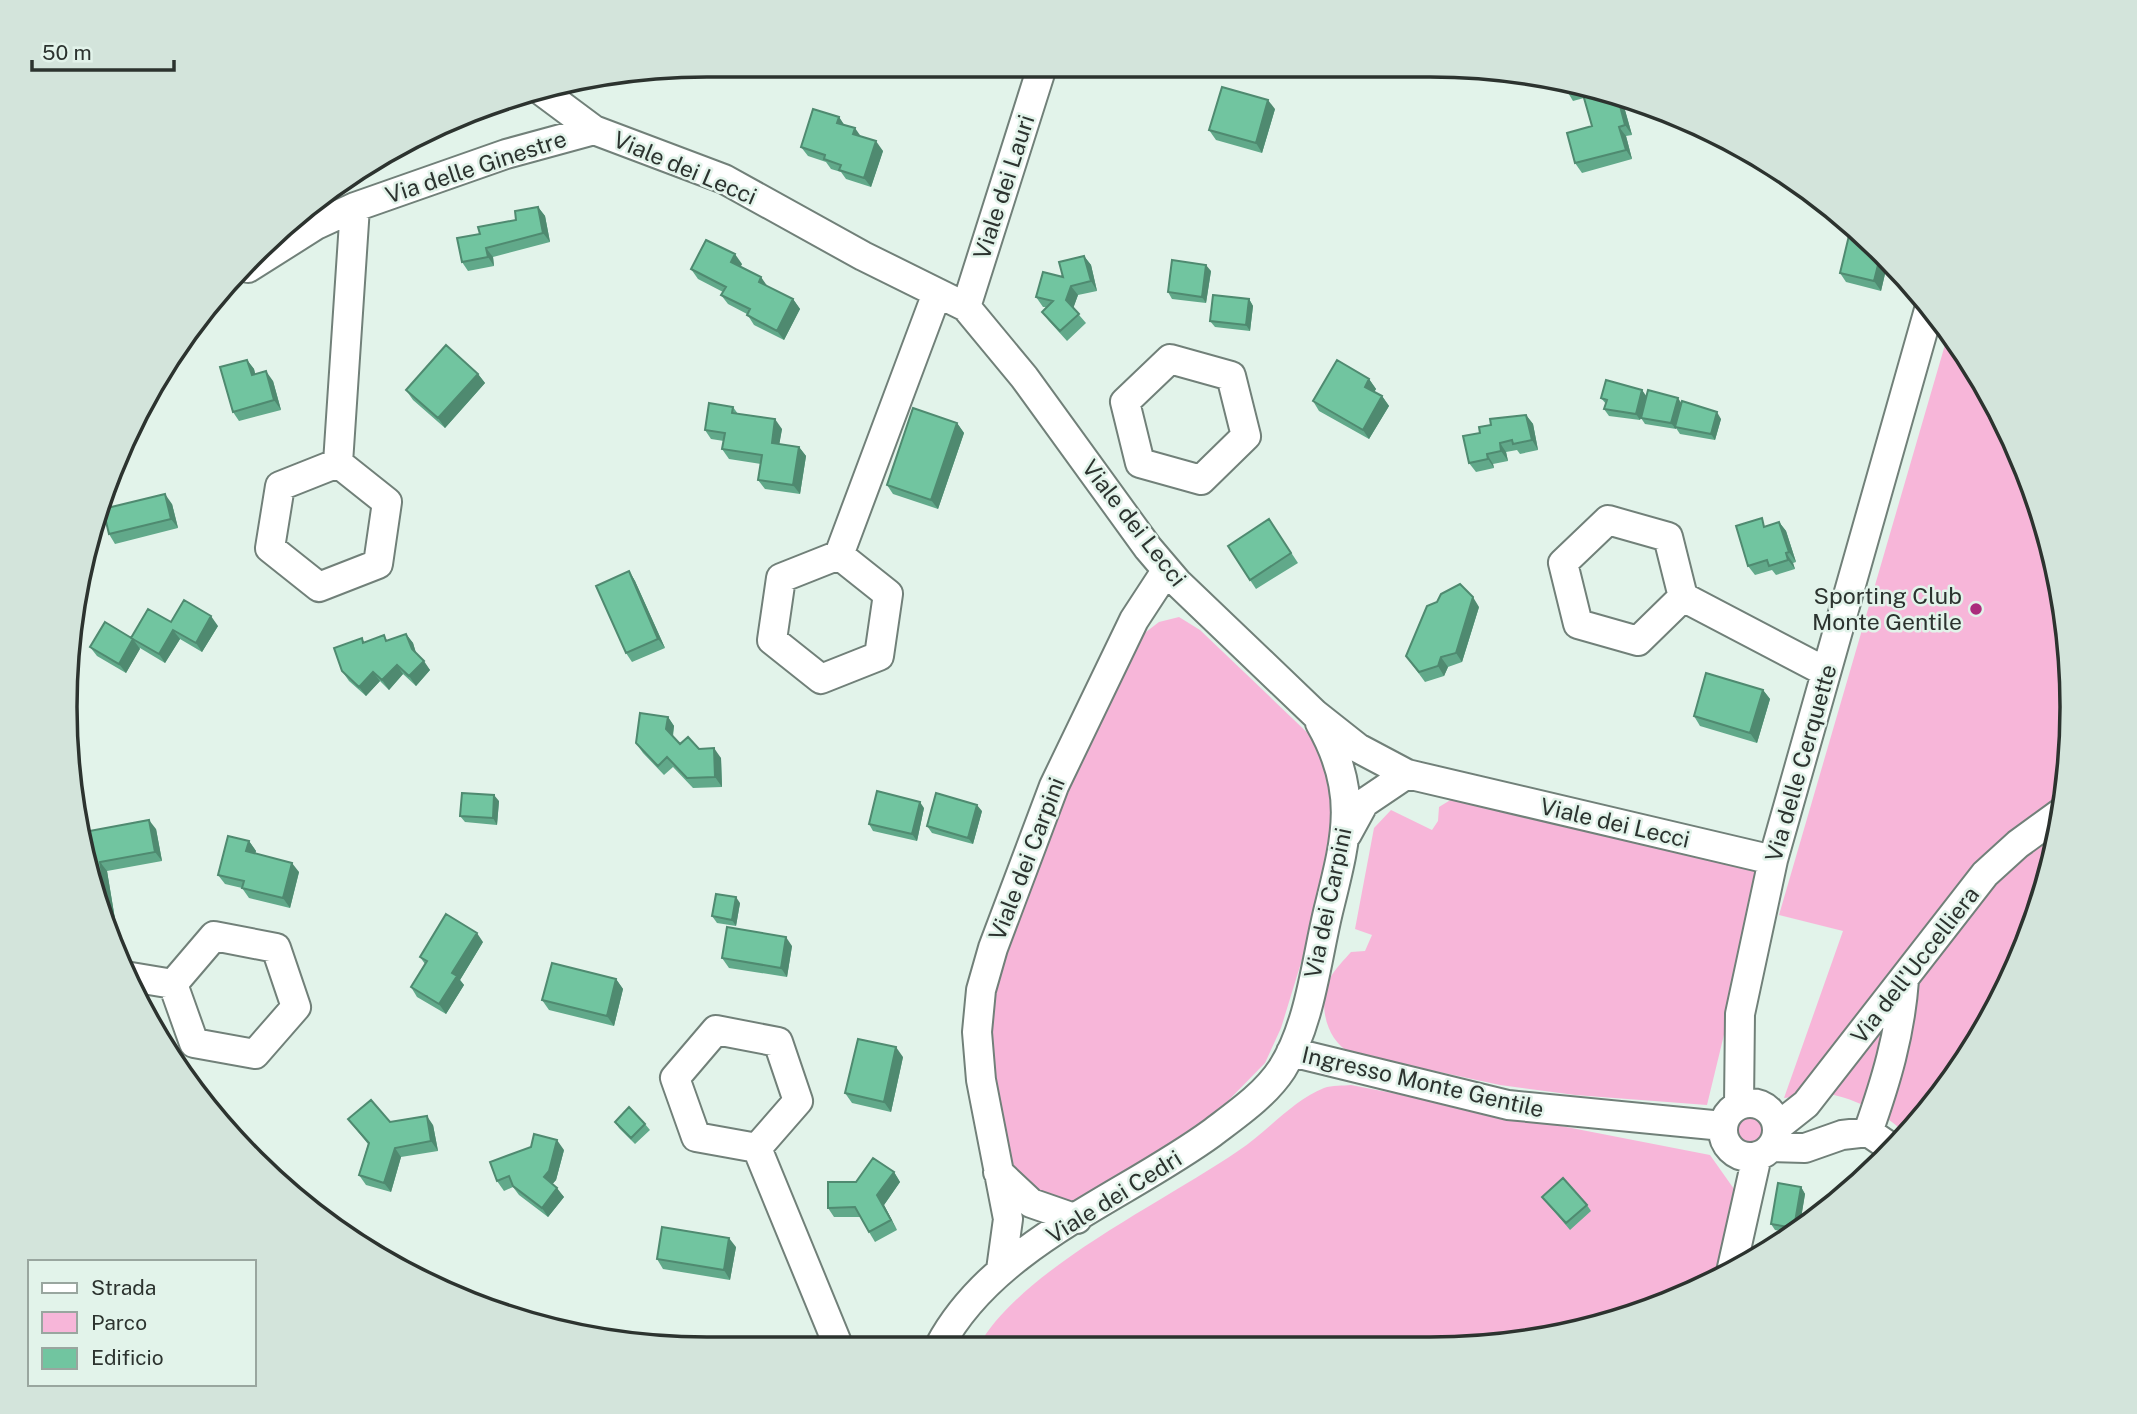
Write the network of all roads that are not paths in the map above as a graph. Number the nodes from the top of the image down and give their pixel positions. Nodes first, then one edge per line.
1 (1039, 77) edge
2 (549, 97) edge
3 (594, 130) junction
4 (355, 207) junction
5 (271, 253) edge
6 (937, 293) junction
7 (966, 307) junction
8 (1926, 319) edge
9 (338, 463) junction
10 (1140, 463) junction
11 (1102, 485) junction
12 (839, 555) junction
13 (1166, 571) junction
14 (1683, 597) junction
15 (1826, 672) junction
16 (1315, 714) junction
17 (1407, 774) junction
18 (2050, 821) edge
19 (1346, 835) junction
20 (1773, 860) junction
21 (139, 978) edge
22 (1904, 980) junction
23 (173, 984) junction
24 (1291, 1052) junction
25 (1731, 1115) junction
26 (1868, 1132) junction
27 (1768, 1143) junction
28 (1884, 1143) edge
29 (757, 1149) junction
30 (996, 1170) junction
31 (1077, 1219) junction
32 (1735, 1258) edge
33 (1001, 1270) junction
34 (835, 1337) edge
35 (945, 1337) edge

1 - 7 street, Viale dei Lauri
2 - 3 street, Viale dei Lecci
3 - 4 street, Via delle Ginestre
3 - 6 street, Viale dei Lecci
4 - 5 street, Via delle Ginestre
4 - 9 street
6 - 7 street, Viale dei Lecci
6 - 12 street
7 - 11 street, Viale dei Lecci
8 - 15 street, Via delle Cerquette
9 - 9 street
10 - 10 street
10 - 11 street
11 - 13 street, Viale dei Lecci
12 - 12 street
13 - 16 street, Viale dei Lecci
13 - 30 street, Viale dei Carpini
14 - 14 street
14 - 15 street
15 - 20 street, Via delle Cerquette
16 - 17 street, Viale dei Lecci
16 - 19 street, Via dei Carpini
17 - 19 street
17 - 20 street, Viale dei Lecci
18 - 22 street, Via dell'Uccelliera
19 - 24 street, Via dei Carpini
20 - 25 street, Via delle Cerquette
21 - 23 street
22 - 26 street
22 - 27 street, Via dell'Uccelliera
23 - 23 street
24 - 25 street, Ingresso Monte Gentile
24 - 31 street, Viale dei Cedri
25 - 27 street
25 - 27 street
26 - 27 street
26 - 28 street
27 - 32 street
29 - 29 street
29 - 34 street
30 - 31 street
30 - 33 street, Viale dei Carpini
31 - 33 street, Viale dei Cedri
33 - 35 street, Viale dei Cedri

